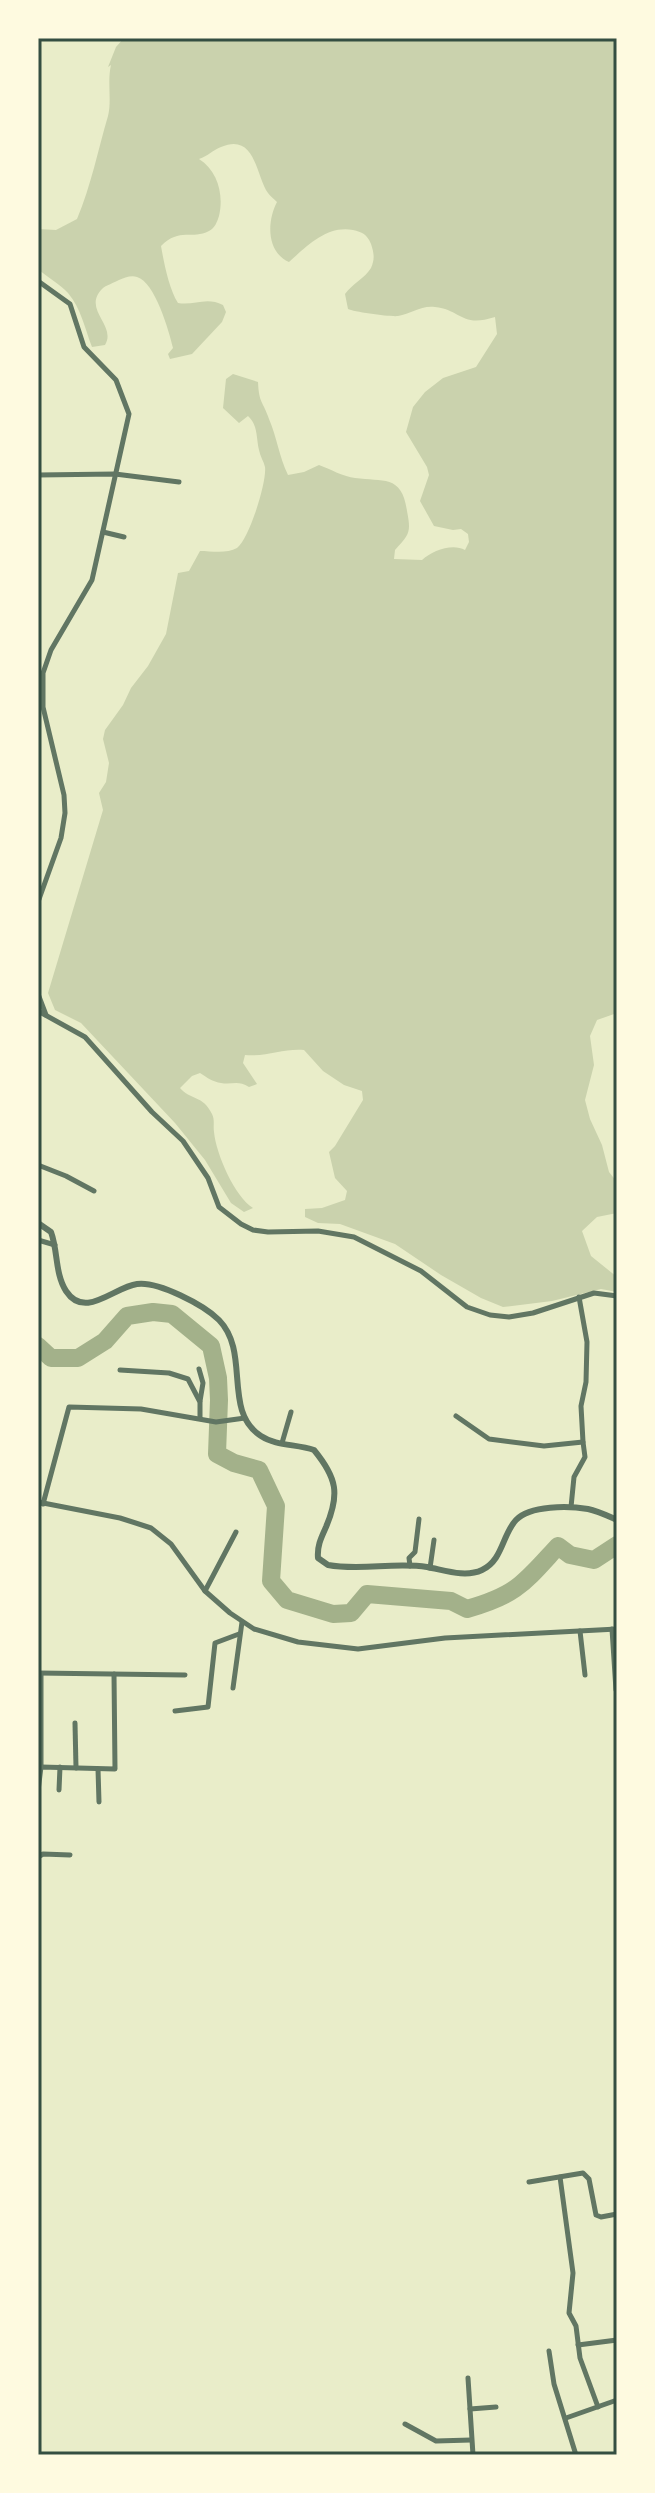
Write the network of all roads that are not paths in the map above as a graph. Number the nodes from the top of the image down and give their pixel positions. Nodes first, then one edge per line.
1 (38, 281) edge
2 (115, 474) junction
3 (38, 475) edge
4 (179, 482) dead end
5 (103, 532) junction
6 (124, 537) dead end
7 (38, 902) edge
8 (38, 994) edge
9 (38, 1011) edge
10 (46, 1015) junction
11 (38, 1165) edge
12 (94, 1191) dead end
13 (38, 1223) edge
14 (38, 1240) edge
15 (56, 1246) junction
16 (617, 1296) edge
17 (579, 1297) junction
18 (199, 1369) dead end
19 (120, 1370) dead end
20 (200, 1402) junction
21 (291, 1412) dead end
22 (456, 1416) dead end
23 (200, 1418) junction
24 (245, 1418) junction
25 (283, 1440) junction
26 (583, 1442) junction
27 (40, 1503) edge
28 (572, 1503) junction
29 (419, 1519) dead end
30 (617, 1520) edge
31 (236, 1532) dead end
32 (434, 1540) dead end
33 (409, 1562) junction
34 (431, 1564) junction
35 (205, 1591) junction
36 (242, 1621) junction
37 (614, 1629) edge
38 (580, 1631) junction
39 (239, 1634) junction
40 (39, 1673) edge
41 (114, 1674) junction
42 (185, 1675) dead end
43 (585, 1675) dead end
44 (233, 1688) dead end
45 (616, 1690) edge
46 (175, 1711) dead end
47 (75, 1723) dead end
48 (41, 1767) junction
49 (60, 1767) junction
50 (76, 1768) junction
51 (98, 1769) junction
52 (59, 1790) dead end
53 (38, 1791) edge
54 (99, 1802) dead end
55 (70, 1855) dead end
56 (38, 1857) edge
57 (560, 2177) junction
58 (529, 2182) dead end
59 (617, 2214) edge
60 (617, 2340) edge
61 (578, 2345) junction
62 (549, 2351) dead end
63 (468, 2378) dead end
64 (617, 2400) edge
65 (496, 2407) dead end
66 (598, 2407) junction
67 (470, 2409) junction
68 (566, 2418) junction
69 (405, 2424) dead end
70 (471, 2440) junction
71 (473, 2455) edge
72 (576, 2455) edge

1 - 2 street
2 - 3 street
2 - 4 street
2 - 5 street
5 - 6 street
5 - 7 street
8 - 10 street
9 - 10 street
10 - 17 street
11 - 12 street
13 - 15 street
14 - 15 street
15 - 24 street
16 - 17 street
17 - 26 street
18 - 20 street
19 - 20 street
20 - 23 street
21 - 25 street
22 - 26 street
23 - 24 street
23 - 27 street
24 - 25 street
25 - 33 street
26 - 28 street
27 - 35 street
28 - 30 street
28 - 34 street
29 - 33 street
31 - 35 street
32 - 34 street
33 - 34 street
35 - 36 street
36 - 38 street
36 - 39 street
37 - 38 street
37 - 45 street
38 - 43 street
39 - 44 street
39 - 46 street
40 - 41 street
40 - 48 street
41 - 42 street
41 - 51 street
47 - 50 street
48 - 49 street
48 - 53 street
49 - 50 street
49 - 52 street
50 - 51 street
51 - 54 street
55 - 56 street
57 - 58 street
57 - 59 street
57 - 61 street
60 - 61 street
61 - 66 street
62 - 68 street
63 - 67 street
64 - 66 street
65 - 67 street
66 - 68 street
67 - 70 street
68 - 72 street
69 - 70 street
70 - 71 street

